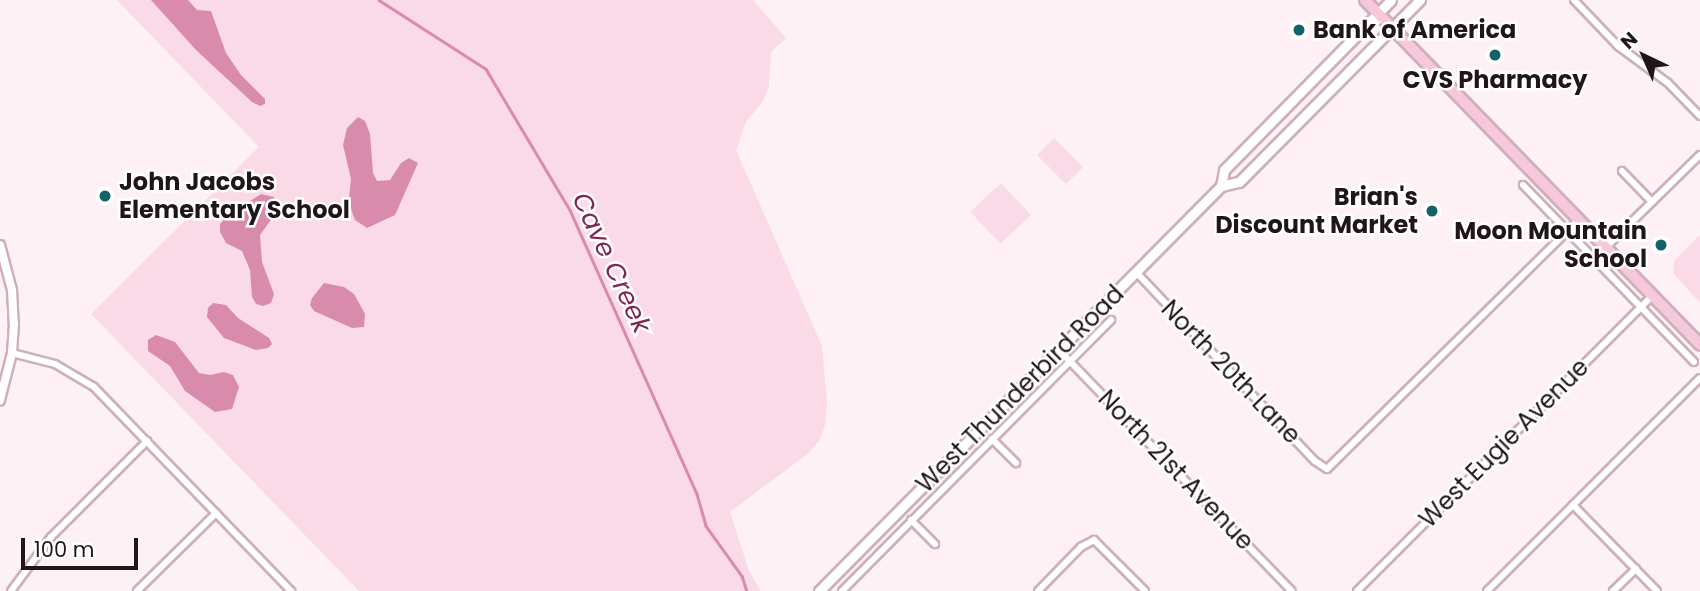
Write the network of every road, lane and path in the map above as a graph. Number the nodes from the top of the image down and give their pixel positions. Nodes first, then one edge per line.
1 (1365, 0) edge
2 (1391, 0) edge
3 (1420, 0) edge
4 (1574, 0) edge
5 (1378, 12) junction
6 (1392, 27) junction
7 (1700, 116) edge
8 (1700, 155) edge
9 (1622, 172) dead end
10 (1523, 185) dead end
11 (1221, 187) junction
12 (1651, 202) junction
13 (1578, 221) junction
14 (1568, 231) junction
15 (0, 245) edge
16 (1605, 248) junction
17 (1136, 272) junction
18 (1652, 296) junction
19 (1641, 307) junction
20 (1111, 320) dead end
21 (1700, 345) edge
22 (1059, 349) junction
23 (12, 353) junction
24 (1071, 360) junction
25 (1694, 362) dead end
26 (1700, 378) edge
27 (0, 400) edge
28 (992, 439) junction
29 (147, 441) junction
30 (1016, 463) dead end
31 (1573, 505) junction
32 (216, 513) junction
33 (911, 520) junction
34 (935, 544) dead end
35 (1636, 569) junction
36 (288, 588) edge
37 (11, 591) edge
38 (137, 591) edge
39 (279, 591) edge
40 (819, 591) edge
41 (842, 591) edge
42 (1038, 591) edge
43 (1145, 591) edge
44 (1292, 591) edge
45 (1357, 591) edge
46 (1486, 591) edge
47 (1613, 591) edge
48 (1657, 591) edge

1 - 5 main road
2 - 5 main road, West Thunderbird Road
3 - 6 main road, West Thunderbird Road
4 - 7 street
5 - 6 main road
5 - 11 main road, West Thunderbird Road
6 - 11 main road, West Thunderbird Road
6 - 13 main road
8 - 12 street
9 - 12 street
10 - 14 street
11 - 17 main road, West Thunderbird Road
12 - 16 street
13 - 14 street
13 - 16 main road
14 - 17 street, North 20th Lane
14 - 19 street
15 - 23 street
16 - 18 main road
17 - 22 main road, West Thunderbird Road
18 - 19 street, West Eugie Avenue
18 - 21 main road
19 - 25 street
19 - 45 street, West Eugie Avenue
20 - 24 street, West Thunderbird Road
22 - 24 street, North 21st Avenue
22 - 40 main road, West Thunderbird Road
23 - 27 street
23 - 29 street
24 - 28 street, West Thunderbird Road
24 - 44 street, North 21st Avenue
26 - 31 street
28 - 30 street, West Thunderbird Road
28 - 33 street, West Thunderbird Road
29 - 32 street
29 - 37 street
31 - 35 street
31 - 46 street
32 - 36 street
32 - 38 street
33 - 34 street, West Thunderbird Road
33 - 41 street, West Thunderbird Road
35 - 47 street
35 - 48 street
36 - 39 street
42 - 43 street

